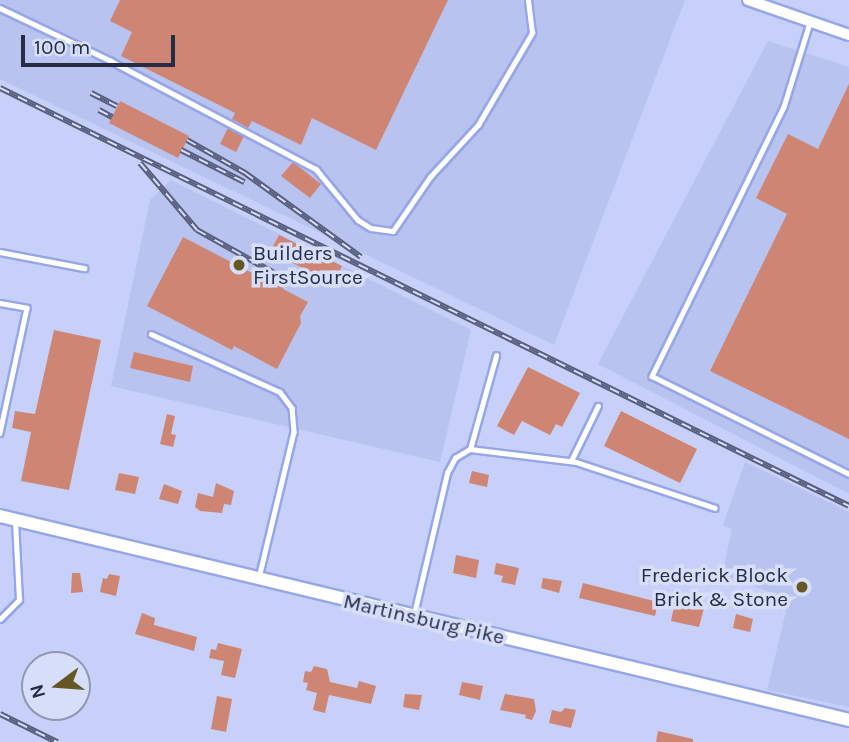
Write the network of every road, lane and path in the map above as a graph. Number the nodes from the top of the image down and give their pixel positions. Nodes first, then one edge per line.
1 (528, 0) edge
2 (748, 0) edge
3 (0, 8) edge
4 (811, 22) junction
5 (849, 35) edge
6 (0, 252) edge
7 (84, 268) dead end
8 (0, 303) edge
9 (152, 334) dead end
10 (496, 356) dead end
11 (598, 406) dead end
12 (0, 433) edge
13 (470, 449) junction
14 (571, 461) junction
15 (849, 474) edge
16 (715, 508) dead end
17 (0, 516) edge
18 (15, 520) junction
19 (259, 580) junction
20 (414, 617) junction
21 (0, 619) edge
22 (849, 720) edge

1 - 3 lane
2 - 4 street
4 - 5 street
4 - 15 lane
6 - 7 lane
8 - 12 lane
9 - 19 lane
10 - 13 lane
11 - 14 lane
13 - 14 lane
13 - 20 lane
14 - 16 lane
17 - 18 main road, Martinsburg Pike
18 - 19 main road, Martinsburg Pike
18 - 21 lane
19 - 20 main road, Martinsburg Pike
20 - 22 main road, Martinsburg Pike

